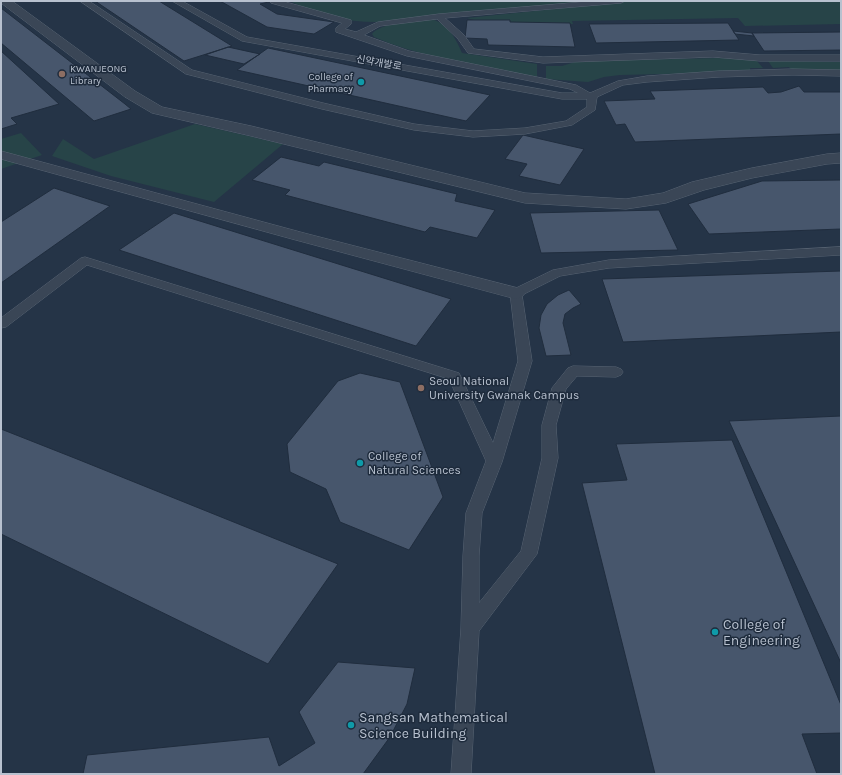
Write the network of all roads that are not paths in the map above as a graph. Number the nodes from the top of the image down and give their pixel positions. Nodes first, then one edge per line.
1 (5, 1) edge
2 (84, 1) edge
3 (176, 1) edge
4 (274, 1) edge
5 (621, 1) edge
6 (439, 16) junction
7 (357, 35) junction
8 (841, 58) edge
9 (841, 73) edge
10 (130, 94) joint
11 (592, 96) junction
12 (1, 155) edge
13 (841, 158) edge
14 (841, 251) edge
15 (516, 293) junction
16 (1, 324) edge
17 (616, 372) dead end
18 (494, 462) junction
19 (470, 628) junction
20 (461, 774) edge

1 - 10 street
2 - 11 lane
3 - 11 lane, 신약개발로
4 - 7 lane
5 - 6 lane
6 - 7 lane
6 - 8 lane
7 - 11 lane
9 - 11 lane
10 - 13 street
12 - 15 street
14 - 15 lane
15 - 18 lane
16 - 18 lane
17 - 19 lane
18 - 19 lane
19 - 20 lane

